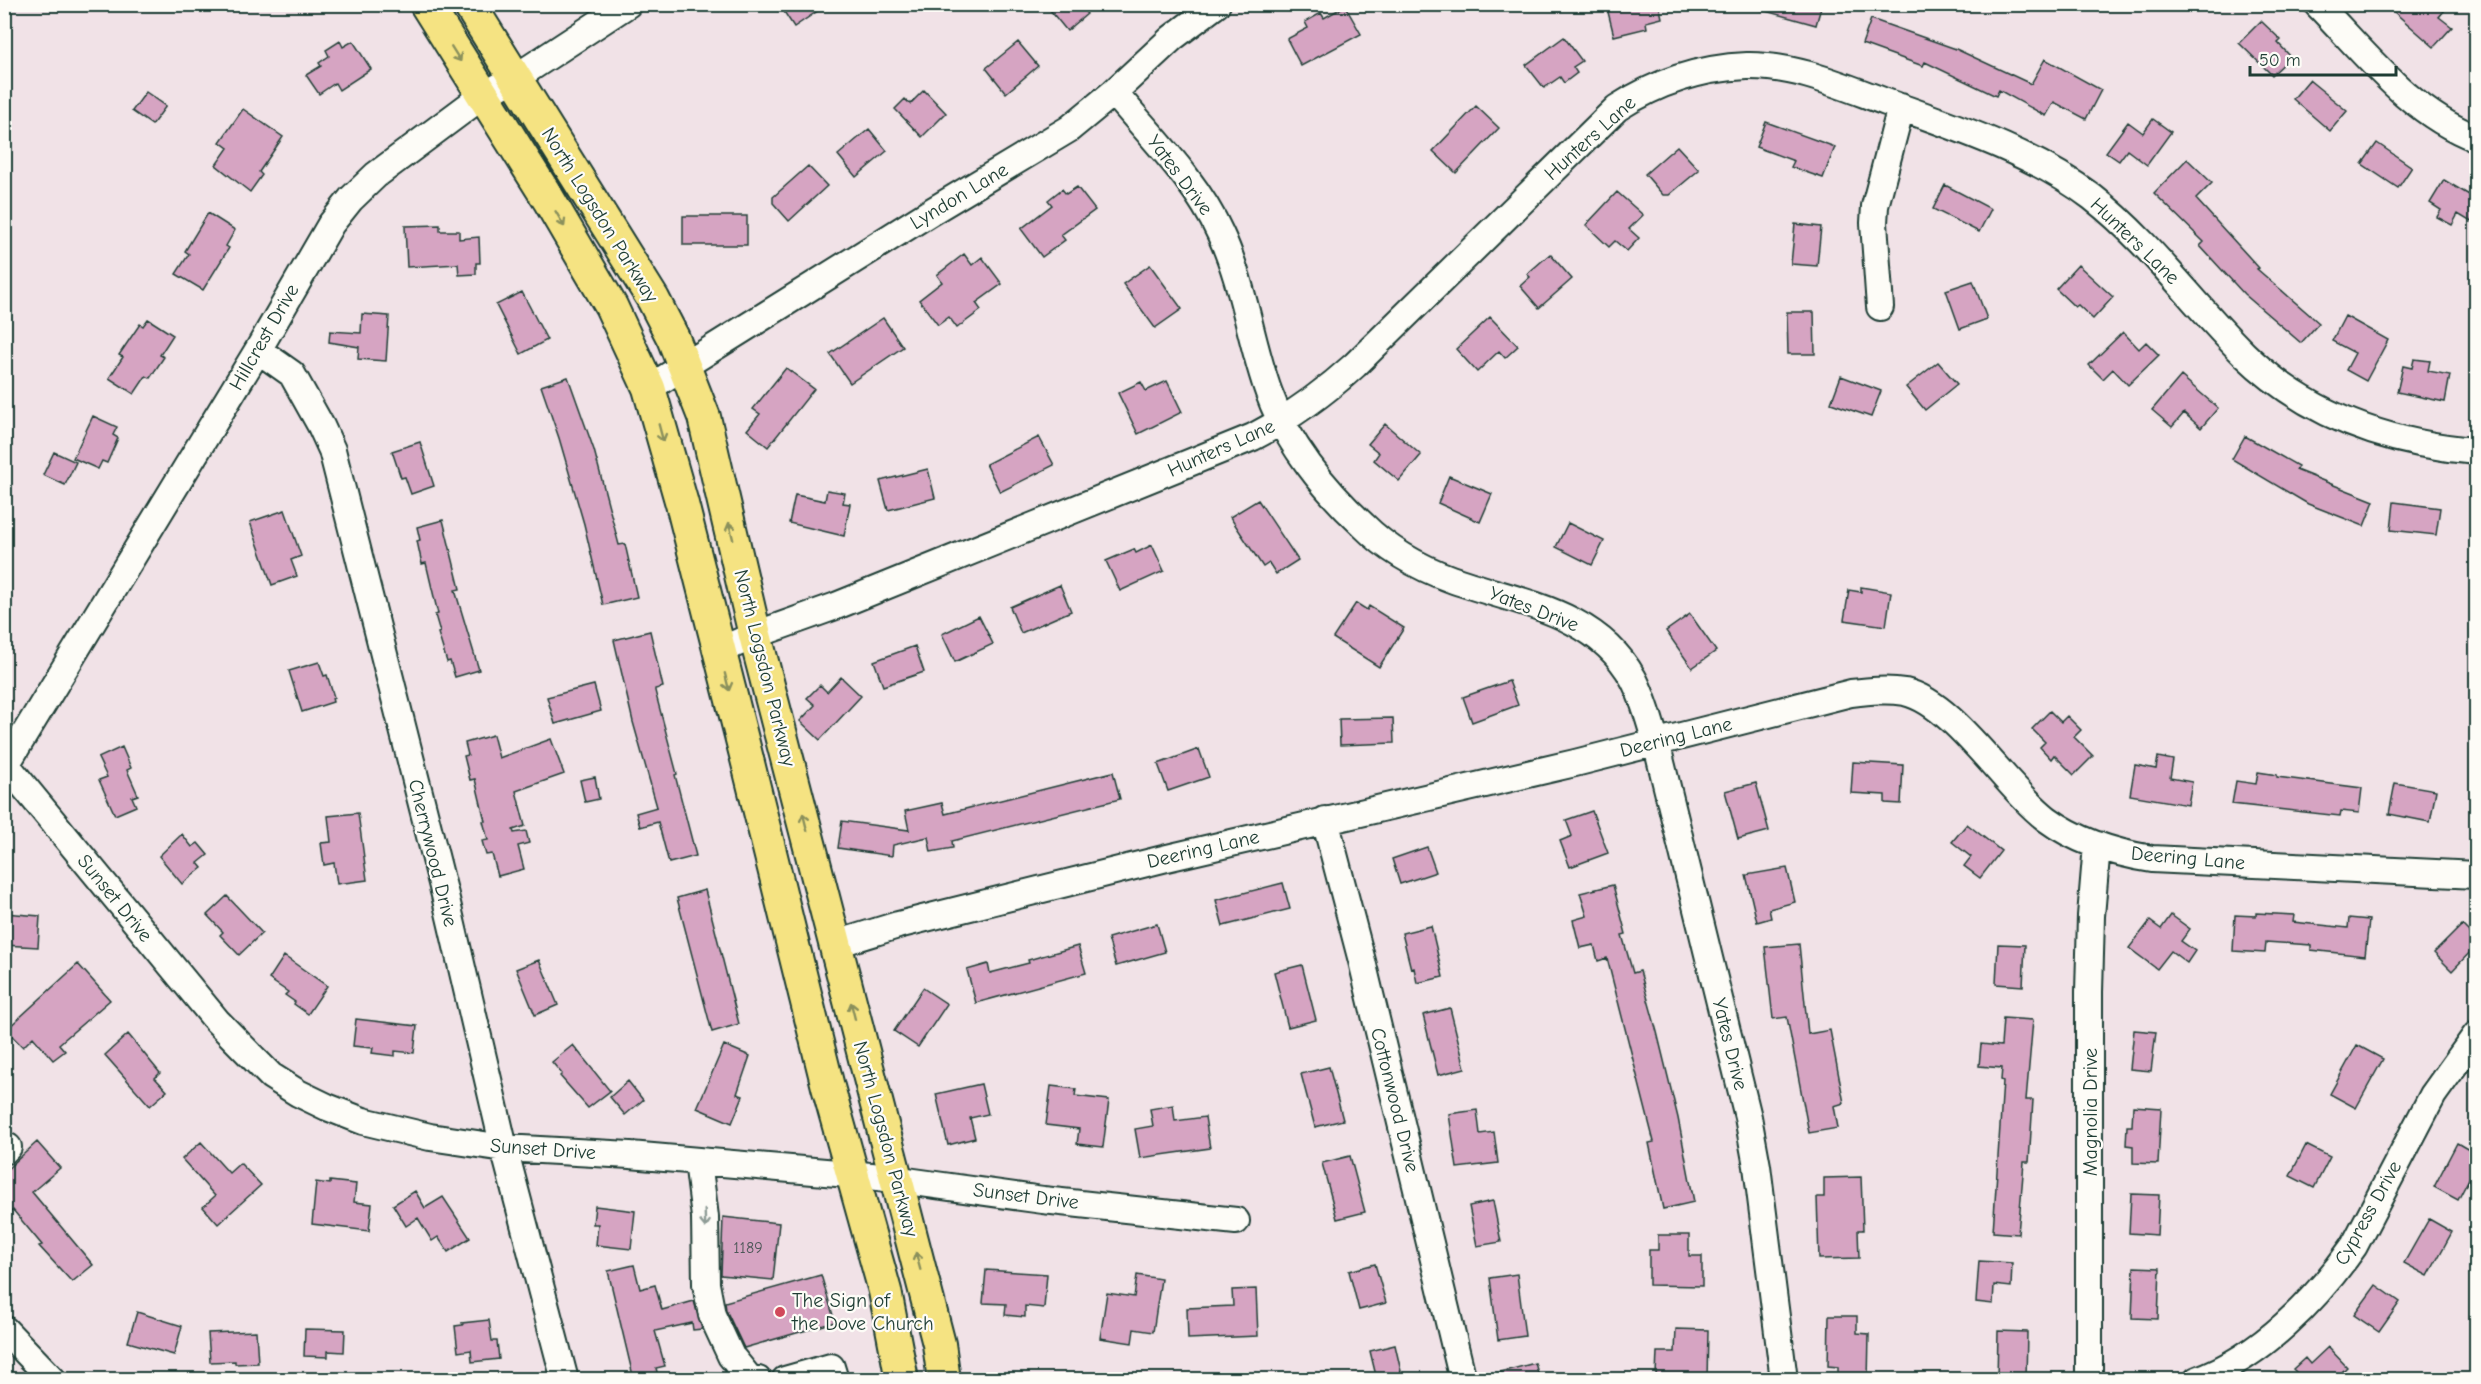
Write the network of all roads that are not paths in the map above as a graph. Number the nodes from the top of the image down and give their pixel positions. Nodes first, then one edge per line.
1 (426, 4) edge
2 (469, 4) edge
3 (628, 4) edge
4 (1217, 4) edge
5 (2317, 4) edge
6 (515, 78) junction
7 (1114, 92) junction
8 (482, 96) junction
9 (1901, 107) junction
10 (2476, 138) edge
11 (1880, 307) dead end
12 (258, 350) junction
13 (686, 366) junction
14 (649, 388) junction
15 (1282, 422) junction
16 (2476, 451) edge
17 (755, 635) junction
18 (719, 651) junction
19 (1656, 742) junction
20 (5, 765) edge
21 (1325, 820) junction
22 (2097, 845) junction
23 (2476, 874) edge
24 (836, 944) junction
25 (2476, 1035) edge
26 (504, 1148) junction
27 (698, 1161) junction
28 (853, 1176) junction
29 (895, 1179) junction
30 (1236, 1221) dead end
31 (4, 1329) edge
32 (53, 1380) edge
33 (565, 1380) edge
34 (758, 1380) edge
35 (785, 1380) edge
36 (835, 1380) edge
37 (902, 1380) edge
38 (944, 1380) edge
39 (1462, 1380) edge
40 (1784, 1380) edge
41 (2089, 1380) edge
42 (2197, 1380) edge

1 -> 8 main road, North Logsdon Parkway
2 - 6 main road, North Logsdon Parkway
3 - 6 street, Hillcrest Drive
4 - 7 street, Lyndon Lane
5 - 10 street
6 - 8 street, Hillcrest Drive
6 - 13 main road, North Logsdon Parkway
7 - 13 street, Lyndon Lane
7 - 15 street, Yates Drive
8 - 12 street, Hillcrest Drive
8 -> 14 main road, North Logsdon Parkway
9 - 11 street
9 - 15 street, Hunters Lane
9 - 16 street, Hunters Lane
12 - 20 street, Hillcrest Drive
12 - 26 street, Cherrywood Drive
13 - 14 street, Lyndon Lane
17 -> 13 main road, North Logsdon Parkway
14 -> 18 main road, North Logsdon Parkway
15 - 17 street, Hunters Lane
15 - 19 street, Yates Drive
17 - 18 street, Hunters Lane
24 -> 17 main road, North Logsdon Parkway
18 -> 28 main road, North Logsdon Parkway
19 - 21 street, Deering Lane
19 - 22 street, Deering Lane
19 - 40 street, Yates Drive
20 - 26 street, Sunset Drive
21 - 24 street, Deering Lane
21 - 39 street, Cottonwood Drive
22 - 23 street, Deering Lane
22 - 41 street, Magnolia Drive
29 -> 24 main road, North Logsdon Parkway
25 - 42 street, Cypress Drive
26 - 27 street, Sunset Drive
26 - 33 street, Cherrywood Drive
27 - 28 street, Sunset Drive
27 -> 34 street
28 - 29 street, Sunset Drive
28 - 37 main road, North Logsdon Parkway
29 - 30 street, Sunset Drive
38 -> 29 main road, North Logsdon Parkway
31 - 32 street
35 - 36 street

